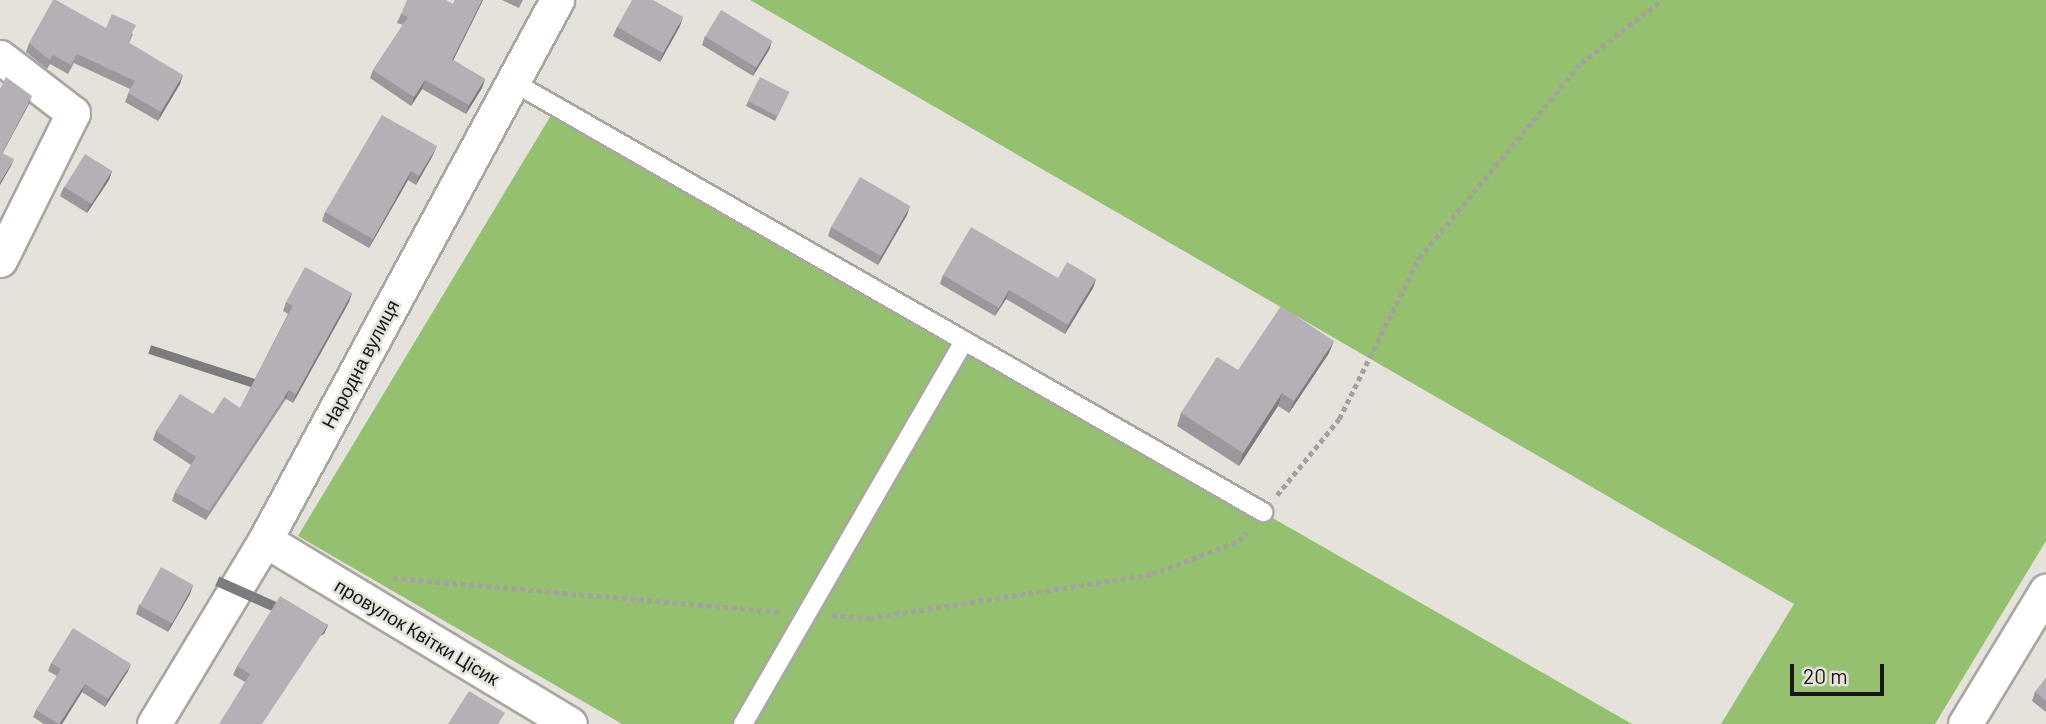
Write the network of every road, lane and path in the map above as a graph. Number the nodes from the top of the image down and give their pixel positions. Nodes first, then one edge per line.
1 (557, 0) edge
2 (1662, 0) edge
3 (0, 57) edge
4 (513, 82) junction
5 (0, 260) edge
6 (964, 341) junction
7 (1263, 512) junction
8 (265, 540) junction
9 (382, 577) dead end
10 (2046, 591) edge
11 (807, 614) junction
12 (154, 724) edge
13 (570, 724) edge
14 (743, 724) edge
15 (1965, 724) edge

1 - 4 street, Народна вулиця
2 - 7 path
3 - 5 street
4 - 6 lane
4 - 8 street, Народна вулиця
6 - 7 lane
6 - 11 lane
7 - 11 path
8 - 12 street, Народна вулиця
8 - 13 street, провулок Квітки Цісик
9 - 11 path
10 - 15 street
11 - 14 lane

